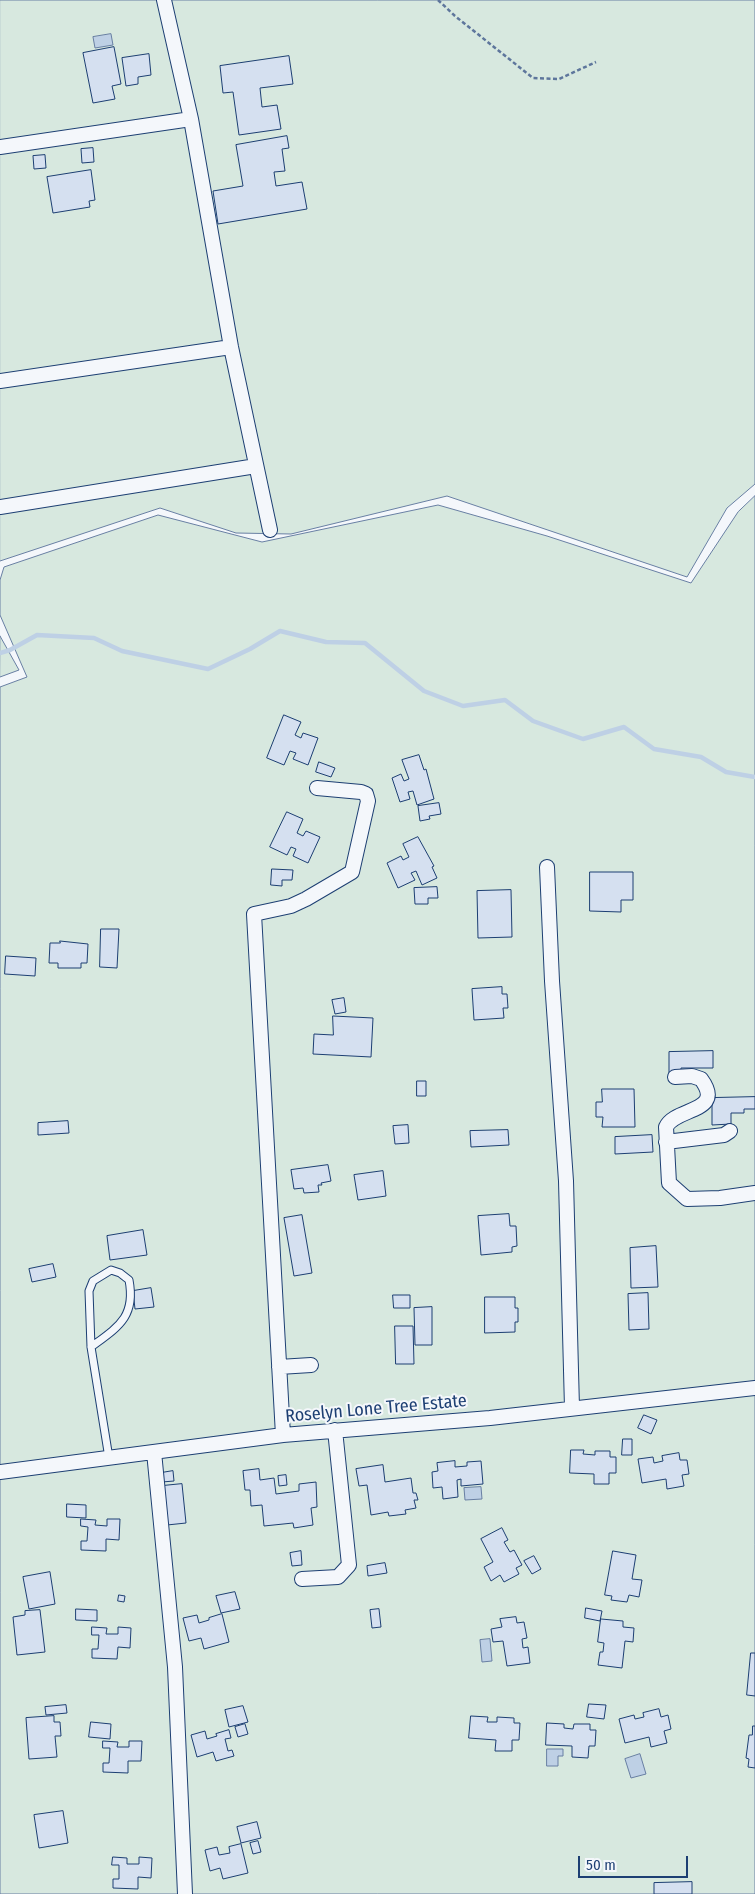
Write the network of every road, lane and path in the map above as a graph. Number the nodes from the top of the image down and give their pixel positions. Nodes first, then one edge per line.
1 (164, 0) edge
2 (438, 0) edge
3 (596, 62) dead end
4 (190, 119) junction
5 (0, 147) edge
6 (231, 347) junction
7 (0, 382) edge
8 (256, 466) junction
9 (0, 507) edge
10 (270, 530) dead end
11 (317, 788) dead end
12 (547, 866) dead end
13 (675, 1078) dead end
14 (730, 1131) dead end
15 (666, 1142) junction
16 (755, 1193) edge
17 (91, 1347) junction
18 (311, 1365) dead end
19 (279, 1367) junction
20 (755, 1388) edge
21 (572, 1408) junction
22 (335, 1430) junction
23 (283, 1435) junction
24 (154, 1452) junction
25 (109, 1458) junction
26 (0, 1472) edge
27 (302, 1578) dead end
28 (185, 1894) edge

1 - 4 street
2 - 3 path
4 - 5 street
4 - 6 street
6 - 7 street
6 - 8 street
8 - 9 street
8 - 10 street
11 - 19 street
12 - 21 street
13 - 15 street
14 - 15 street
15 - 16 street
17 - 17 lane
17 - 25 lane
18 - 19 street
19 - 23 street
20 - 21 street, Roselyn Lone Tree Estate
21 - 22 street, Roselyn Lone Tree Estate
22 - 23 street, Roselyn Lone Tree Estate
22 - 27 street
23 - 24 street, Roselyn Lone Tree Estate
24 - 25 street, Roselyn Lone Tree Estate
24 - 28 street
25 - 26 street, Roselyn Lone Tree Estate

